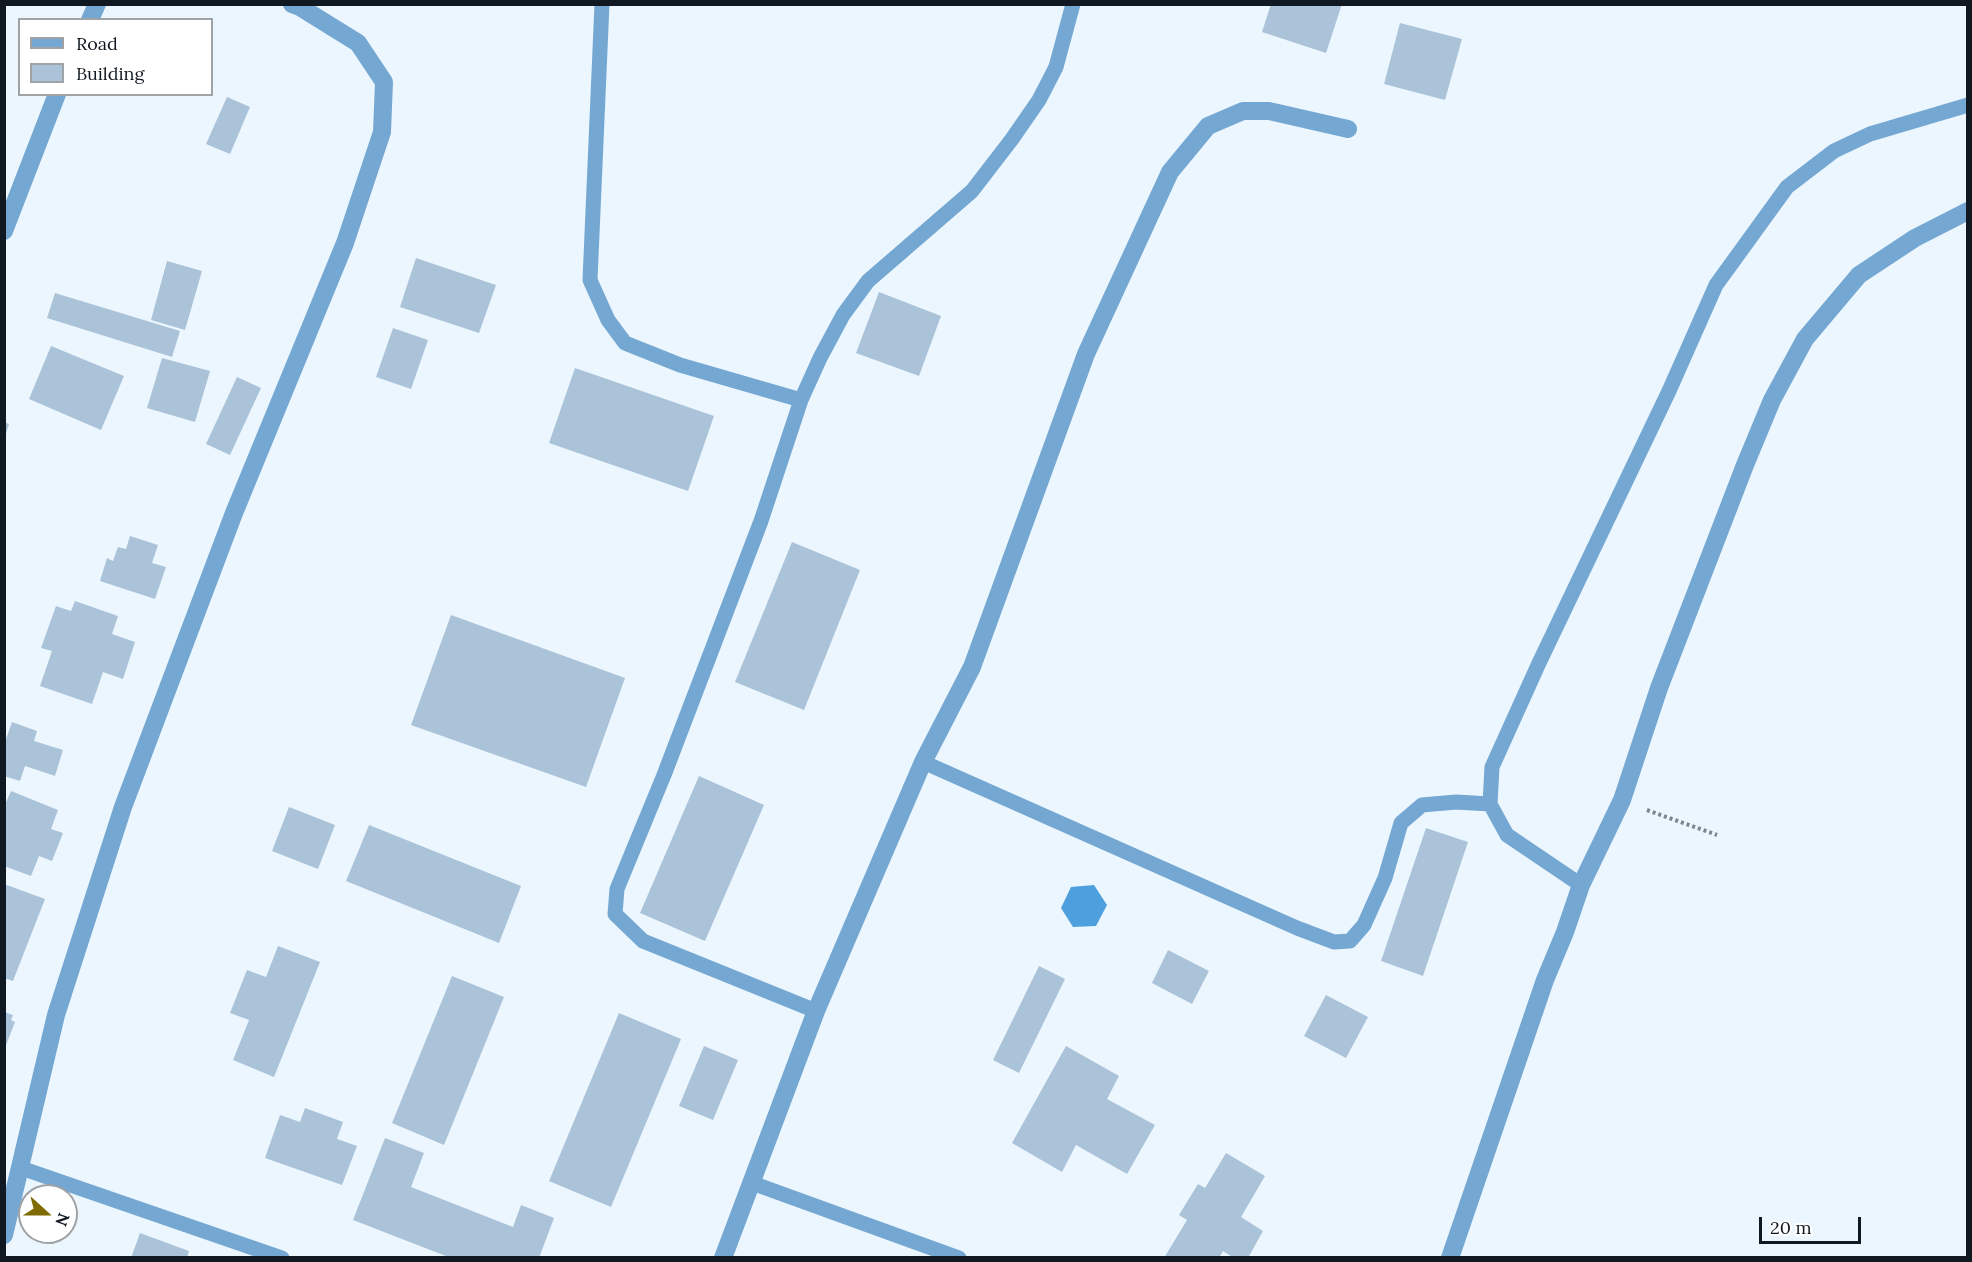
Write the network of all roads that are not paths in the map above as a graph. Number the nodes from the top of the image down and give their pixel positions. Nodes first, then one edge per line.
1 (97, 4) edge
2 (292, 4) edge
3 (602, 4) edge
4 (1073, 4) edge
5 (91, 18) edge
6 (56, 96) edge
7 (1968, 105) edge
8 (1348, 129) dead end
9 (1968, 211) edge
10 (4, 231) edge
11 (801, 400) junction
12 (923, 762) junction
13 (1490, 804) junction
14 (1581, 885) junction
15 (816, 1011) junction
16 (21, 1168) junction
17 (752, 1183) junction
18 (4, 1235) edge
19 (282, 1257) edge
20 (723, 1257) edge
21 (959, 1257) edge
22 (1450, 1257) edge

1 - 5 street
2 - 16 street
3 - 11 lane
4 - 11 lane
6 - 10 street
7 - 13 lane
8 - 12 street
9 - 14 street
11 - 15 lane
12 - 13 lane
12 - 15 street
13 - 14 lane
14 - 22 street
15 - 17 street
16 - 18 street
16 - 19 lane
17 - 20 street
17 - 21 lane

